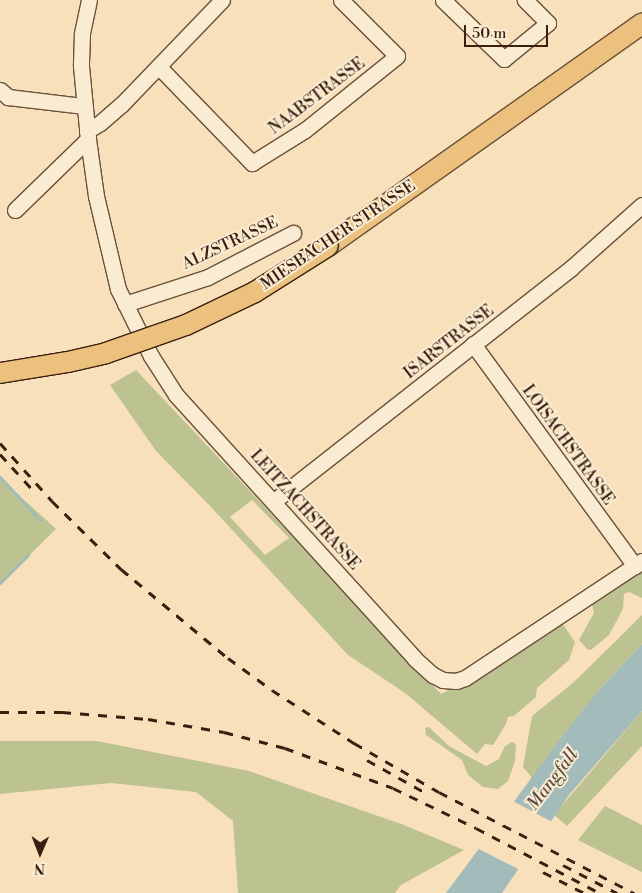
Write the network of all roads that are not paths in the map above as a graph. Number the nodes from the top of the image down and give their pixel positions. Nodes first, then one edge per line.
1 (89, 0) edge
2 (222, 0) edge
3 (341, 0) edge
4 (443, 0) edge
5 (525, 0) edge
6 (642, 24) edge
7 (159, 67) junction
8 (0, 90) edge
9 (84, 106) junction
10 (88, 135) junction
11 (15, 210) dead end
12 (639, 210) edge
13 (293, 233) dead end
14 (125, 304) junction
15 (472, 344) junction
16 (0, 373) edge
17 (274, 501) junction
18 (638, 563) edge

1 - 9 street, LEITZACHSTRASSE
2 - 7 street
3 - 7 street, NAABSTRASSE
4 - 5 street
6 - 16 main road, MIESBACHER STRASSE, bridge
7 - 10 street
8 - 9 street
9 - 10 street, LEITZACHSTRASSE
10 - 11 street
10 - 14 street, LEITZACHSTRASSE
12 - 15 street, ISARSTRASSE
13 - 14 street, ALZSTRASSE
14 - 17 street, LEITZACHSTRASSE
15 - 17 street, ISARSTRASSE
15 - 18 street, LOISACHSTRASSE
17 - 18 street, LEITZACHSTRASSE

